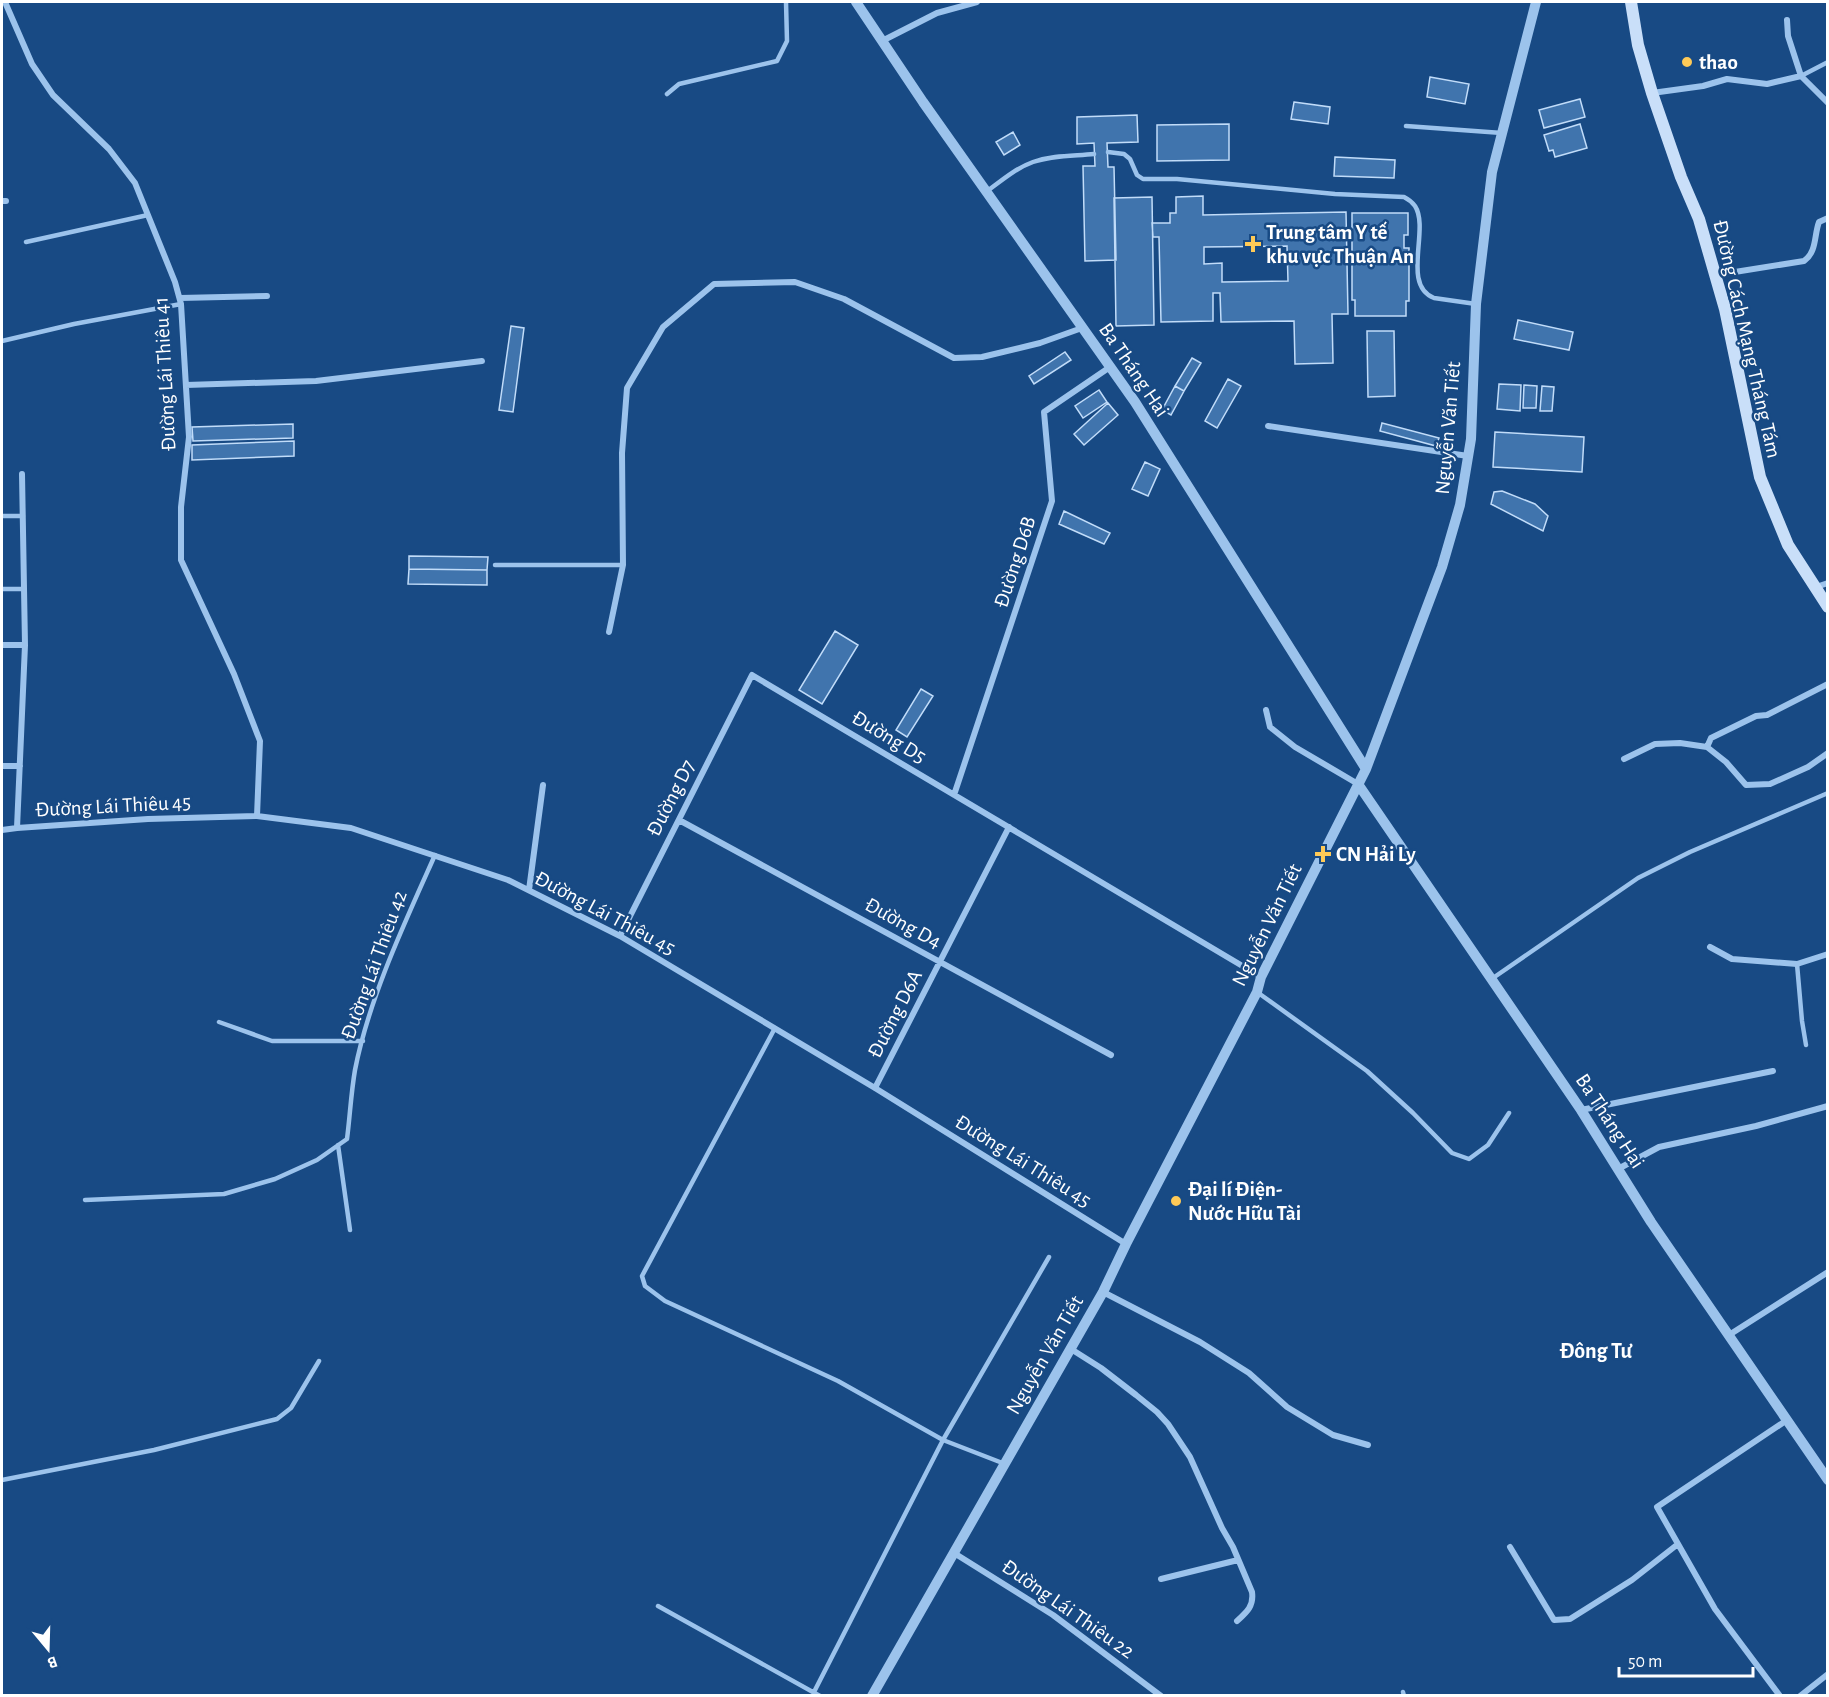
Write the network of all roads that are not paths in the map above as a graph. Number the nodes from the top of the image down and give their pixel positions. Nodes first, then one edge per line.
1 (4, 2) edge
2 (786, 2) edge
3 (856, 2) edge
4 (977, 2) edge
5 (1536, 2) edge
6 (1631, 2) edge
7 (1787, 20) dead end
8 (882, 41) junction
9 (1827, 62) edge
10 (1801, 76) junction
11 (1652, 93) junction
12 (667, 94) dead end
13 (1827, 103) edge
14 (1406, 126) dead end
15 (1502, 132) junction
16 (1108, 152) dead end
17 (1094, 154) dead end
18 (986, 192) junction
19 (148, 215) junction
20 (1827, 218) edge
21 (26, 242) dead end
22 (1715, 275) junction
23 (267, 296) dead end
24 (181, 301) junction
25 (1476, 304) junction
26 (1082, 328) junction
27 (2, 341) edge
28 (482, 362) dead end
29 (1110, 367) junction
30 (186, 385) junction
31 (1268, 426) dead end
32 (1468, 456) junction
33 (22, 474) dead end
34 (2, 516) edge
35 (23, 516) junction
36 (622, 565) junction
37 (495, 566) dead end
38 (1822, 585) edge
39 (2, 589) edge
40 (24, 590) junction
41 (1827, 607) edge
42 (609, 632) dead end
43 (2, 645) edge
44 (25, 645) junction
45 (752, 675) joint
46 (1827, 684) edge
47 (1266, 710) dead end
48 (1707, 747) junction
49 (1827, 753) edge
50 (1624, 759) dead end
51 (2, 766) edge
52 (20, 766) junction
53 (1366, 770) junction
54 (1358, 784) junction
55 (543, 785) dead end
56 (1827, 793) edge
57 (954, 795) junction
58 (257, 816) junction
59 (679, 820) junction
60 (1009, 827) junction
61 (17, 828) junction
62 (2, 830) edge
63 (435, 855) junction
64 (529, 890) junction
65 (620, 936) junction
66 (1710, 947) dead end
67 (1827, 954) edge
68 (940, 962) junction
69 (1797, 964) junction
70 (1261, 977) junction
71 (1491, 979) junction
72 (1257, 992) junction
73 (219, 1022) dead end
74 (775, 1028) junction
75 (363, 1041) junction
76 (1806, 1045) dead end
77 (1110, 1055) dead end
78 (1773, 1071) dead end
79 (875, 1088) junction
80 (1827, 1106) edge
81 (1581, 1110) junction
82 (1509, 1113) dead end
83 (338, 1145) junction
84 (1618, 1169) junction
85 (85, 1200) dead end
86 (350, 1230) dead end
87 (1126, 1244) junction
88 (1049, 1257) dead end
89 (1827, 1272) edge
90 (1103, 1292) junction
91 (1729, 1335) junction
92 (1071, 1349) junction
93 (319, 1361) dead end
94 (1787, 1420) junction
95 (943, 1440) junction
96 (1368, 1445) dead end
97 (1005, 1464) junction
98 (2, 1480) edge
99 (1827, 1480) edge
100 (1678, 1544) junction
101 (1510, 1547) dead end
102 (954, 1553) junction
103 (1238, 1560) junction
104 (1161, 1579) dead end
105 (658, 1606) dead end
106 (1237, 1621) dead end
107 (1827, 1674) edge
108 (814, 1692) junction
109 (820, 1695) edge
110 (873, 1695) edge
111 (1161, 1695) edge
112 (1780, 1695) edge
113 (1800, 1695) edge

1 - 19 street, Đường Lái Thiêu 41
2 - 12 lane
3 - 8 street, Ba Tháng Hai
4 - 8 street
5 - 15 street, Nguyễn Văn Tiết
6 - 11 main road, Đường Cách Mạng Tháng Tám
7 - 10 street
8 - 18 street, Ba Tháng Hai
9 - 10 lane
10 - 11 street
10 - 13 street
11 - 22 main road, Đường Cách Mạng Tháng Tám
14 - 15 lane
15 - 25 street, Nguyễn Văn Tiết
16 - 25 lane
17 - 18 lane
18 - 26 street, Ba Tháng Hai
19 - 21 lane
19 - 24 street, Đường Lái Thiêu 41
20 - 22 street
22 - 38 main road, Đường Cách Mạng Tháng Tám
23 - 24 street
24 - 27 lane
24 - 30 street, Đường Lái Thiêu 41
25 - 32 street, Nguyễn Văn Tiết
26 - 29 street, Ba Tháng Hai
26 - 36 street
28 - 30 street
29 - 53 street, Ba Tháng Hai
29 - 57 street, Đường D6B
30 - 58 street, Đường Lái Thiêu 41
31 - 32 street
32 - 53 street, Nguyễn Văn Tiết
33 - 35 street
34 - 35 lane
35 - 40 street
36 - 37 lane
36 - 42 street
38 - 41 main road, Đường Cách Mạng Tháng Tám
39 - 40 lane
40 - 44 street
43 - 44 street
44 - 52 street
45 - 57 street, Đường D5
45 - 59 street, Đường D7
46 - 48 street
47 - 54 street
48 - 49 street
48 - 50 street
51 - 52 street
52 - 61 street
53 - 54 street, Nguyễn Văn Tiết
54 - 70 street, Nguyễn Văn Tiết
54 - 71 street, Ba Tháng Hai
55 - 64 street
56 - 71 lane
57 - 60 street, Đường D5
58 - 61 street, Đường Lái Thiêu 45
58 - 63 street, Đường Lái Thiêu 45
59 - 65 street, Đường D7
59 - 68 street, Đường D4
60 - 68 street, Đường D6A
60 - 70 street, Đường D5
61 - 62 street, Đường Lái Thiêu 45
63 - 64 street, Đường Lái Thiêu 45
63 - 75 lane, Đường Lái Thiêu 42
64 - 65 street, Đường Lái Thiêu 45
65 - 74 street, Đường Lái Thiêu 45
66 - 69 street
67 - 69 street
68 - 77 street, Đường D4
68 - 79 street, Đường D6A
69 - 76 lane
70 - 72 street, Nguyễn Văn Tiết
71 - 81 street, Ba Tháng Hai
72 - 82 lane
72 - 87 street, Nguyễn Văn Tiết
73 - 75 lane
74 - 79 street, Đường Lái Thiêu 45
74 - 95 lane
75 - 83 lane, Đường Lái Thiêu 42
78 - 81 street
79 - 87 street, Đường Lái Thiêu 45
80 - 84 street
81 - 84 street, Ba Tháng Hai
83 - 85 lane
83 - 86 lane
84 - 91 street, Ba Tháng Hai
87 - 90 street, Nguyễn Văn Tiết
88 - 95 lane
89 - 91 street
90 - 92 street, Nguyễn Văn Tiết
90 - 96 street
91 - 94 street, Ba Tháng Hai
92 - 97 street, Nguyễn Văn Tiết
92 - 103 street
93 - 98 lane
94 - 99 street, Ba Tháng Hai
94 - 100 street
95 - 97 lane
95 - 108 lane
97 - 102 street, Nguyễn Văn Tiết
100 - 101 street
100 - 112 street
102 - 110 street, Nguyễn Văn Tiết
102 - 111 street, Đường Lái Thiêu 22
103 - 104 street
103 - 106 street
105 - 108 lane
107 - 113 street
108 - 109 lane

